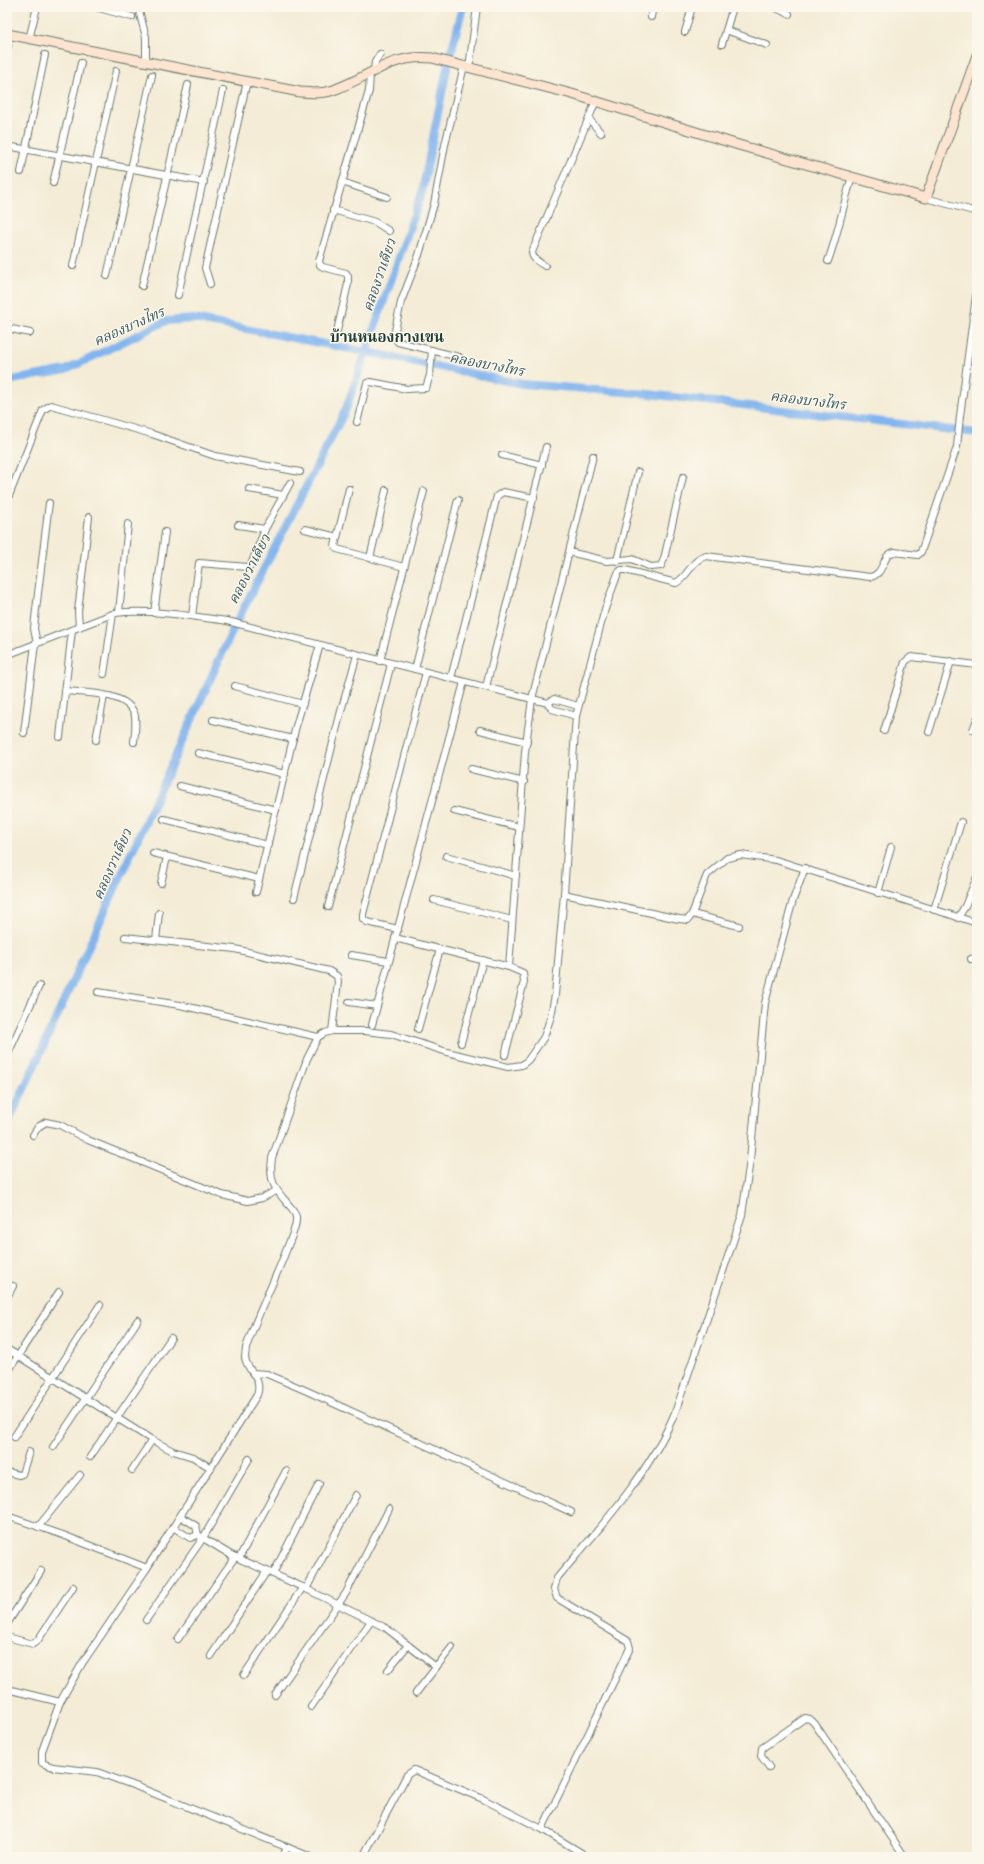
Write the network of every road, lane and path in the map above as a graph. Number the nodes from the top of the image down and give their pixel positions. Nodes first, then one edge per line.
1 (37, 7) edge
2 (95, 7) edge
3 (138, 7) edge
4 (477, 7) edge
5 (653, 7) edge
6 (692, 7) edge
7 (733, 7) edge
8 (774, 7) edge
9 (789, 14) dead end
10 (132, 17) dead end
11 (651, 17) dead end
12 (726, 30) junction
13 (685, 32) dead end
14 (7, 34) edge
15 (29, 39) junction
16 (722, 44) dead end
17 (767, 45) dead end
18 (380, 54) dead end
19 (45, 55) dead end
20 (977, 55) edge
21 (146, 62) junction
22 (81, 63) dead end
23 (464, 66) junction
24 (116, 71) dead end
25 (372, 71) junction
26 (152, 75) dead end
27 (247, 81) junction
28 (188, 85) dead end
29 (223, 90) dead end
30 (596, 101) junction
31 (589, 119) junction
32 (601, 133) dead end
33 (7, 146) edge
34 (26, 150) junction
35 (60, 156) junction
36 (96, 162) junction
37 (132, 169) junction
38 (21, 172) dead end
39 (167, 175) junction
40 (852, 177) junction
41 (54, 182) dead end
42 (204, 182) junction
43 (342, 182) junction
44 (387, 197) dead end
45 (926, 198) junction
46 (333, 210) junction
47 (977, 212) edge
48 (389, 231) dead end
49 (828, 262) dead end
50 (73, 266) dead end
51 (545, 266) dead end
52 (107, 276) dead end
53 (210, 284) dead end
54 (142, 286) dead end
55 (977, 288) edge
56 (178, 295) dead end
57 (7, 328) edge
58 (337, 331) dead end
59 (30, 334) dead end
60 (432, 350) junction
61 (459, 357) dead end
62 (357, 422) dead end
63 (546, 447) dead end
64 (502, 455) dead end
65 (593, 456) dead end
66 (542, 465) junction
67 (300, 472) dead end
68 (638, 472) dead end
69 (683, 477) dead end
70 (290, 483) dead end
71 (248, 489) dead end
72 (349, 489) dead end
73 (386, 490) dead end
74 (424, 491) dead end
75 (283, 495) junction
76 (534, 498) junction
77 (458, 500) dead end
78 (7, 501) edge
79 (49, 503) dead end
80 (89, 518) dead end
81 (128, 524) dead end
82 (238, 525) dead end
83 (265, 529) junction
84 (305, 529) dead end
85 (165, 532) dead end
86 (338, 536) junction
87 (568, 552) junction
88 (370, 558) junction
89 (617, 561) junction
90 (404, 567) junction
91 (116, 613) junction
92 (154, 613) junction
93 (192, 616) junction
94 (79, 627) junction
95 (72, 630) junction
96 (36, 644) junction
97 (320, 645) junction
98 (7, 655) edge
99 (357, 655) junction
100 (380, 661) junction
101 (951, 661) junction
102 (391, 664) junction
103 (977, 665) edge
104 (415, 669) junction
105 (426, 672) junction
106 (104, 674) dead end
107 (451, 678) junction
108 (464, 682) junction
109 (235, 686) dead end
110 (486, 687) junction
111 (65, 691) junction
112 (104, 696) junction
113 (532, 699) junction
114 (548, 703) junction
115 (303, 704) junction
116 (578, 706) junction
117 (576, 716) junction
118 (977, 719) edge
119 (213, 720) dead end
120 (480, 730) dead end
121 (973, 730) dead end
122 (884, 731) dead end
123 (929, 732) dead end
124 (24, 733) dead end
125 (60, 737) dead end
126 (293, 739) junction
127 (96, 740) dead end
128 (134, 742) dead end
129 (527, 742) junction
130 (198, 753) dead end
131 (471, 769) dead end
132 (285, 774) junction
133 (524, 782) junction
134 (180, 786) dead end
135 (276, 810) junction
136 (454, 811) dead end
137 (164, 819) dead end
138 (960, 822) dead end
139 (519, 827) junction
140 (268, 845) junction
141 (891, 847) dead end
142 (153, 853) dead end
143 (446, 856) dead end
144 (167, 857) junction
145 (805, 868) junction
146 (516, 876) junction
147 (977, 877) edge
148 (259, 879) junction
149 (161, 884) dead end
150 (256, 892) dead end
151 (878, 892) junction
152 (564, 894) junction
153 (294, 898) dead end
154 (434, 900) dead end
155 (328, 907) dead end
156 (934, 910) junction
157 (159, 913) dead end
158 (692, 914) junction
159 (958, 918) junction
160 (512, 920) junction
161 (977, 923) edge
162 (739, 926) dead end
163 (398, 928) junction
164 (125, 937) dead end
165 (395, 938) junction
166 (156, 940) junction
167 (440, 949) junction
168 (351, 955) dead end
169 (483, 960) junction
170 (388, 961) junction
171 (509, 967) junction
172 (39, 986) dead end
173 (98, 992) dead end
174 (349, 1002) dead end
175 (377, 1006) junction
176 (372, 1025) dead end
177 (418, 1029) dead end
178 (332, 1031) junction
179 (318, 1037) junction
180 (461, 1043) dead end
181 (505, 1055) dead end
182 (7, 1056) edge
183 (33, 1136) dead end
184 (276, 1191) junction
185 (13, 1286) dead end
186 (59, 1292) dead end
187 (7, 1297) edge
188 (100, 1305) dead end
189 (138, 1320) dead end
190 (170, 1338) dead end
191 (7, 1349) edge
192 (18, 1356) junction
193 (252, 1372) junction
194 (7, 1373) edge
195 (54, 1378) junction
196 (86, 1398) junction
197 (118, 1418) junction
198 (14, 1437) dead end
199 (152, 1440) junction
200 (53, 1447) dead end
201 (29, 1452) dead end
202 (90, 1457) dead end
203 (249, 1459) dead end
204 (211, 1468) junction
205 (132, 1470) dead end
206 (286, 1471) dead end
207 (7, 1472) edge
208 (80, 1475) dead end
209 (319, 1484) dead end
210 (356, 1496) dead end
211 (389, 1509) dead end
212 (571, 1512) dead end
213 (7, 1516) edge
214 (180, 1516) junction
215 (38, 1526) junction
216 (173, 1527) junction
217 (201, 1537) junction
218 (237, 1558) junction
219 (147, 1568) junction
220 (41, 1571) dead end
221 (270, 1573) junction
222 (73, 1587) dead end
223 (304, 1588) junction
224 (338, 1605) junction
225 (146, 1620) dead end
226 (371, 1621) junction
227 (7, 1624) edge
228 (7, 1637) edge
229 (178, 1639) dead end
230 (408, 1645) junction
231 (452, 1647) dead end
232 (211, 1656) dead end
233 (436, 1667) junction
234 (388, 1670) dead end
235 (244, 1675) dead end
236 (7, 1689) edge
237 (416, 1693) dead end
238 (275, 1695) dead end
239 (60, 1702) junction
240 (310, 1707) dead end
241 (769, 1767) dead end
242 (542, 1828) junction
243 (287, 1848) junction
244 (283, 1857) edge
245 (311, 1857) edge
246 (363, 1857) edge
247 (588, 1857) edge
248 (906, 1857) edge

1 - 15 street
2 - 10 street
3 - 21 street
4 - 23 street
5 - 11 street
6 - 13 street
7 - 12 street
8 - 9 street
12 - 16 street
12 - 17 street
14 - 15 street
15 - 21 street
18 - 25 street
19 - 34 street
20 - 45 street
21 - 27 street
22 - 35 street
23 - 25 street
23 - 30 street
23 - 60 street
24 - 36 street
25 - 27 street
25 - 43 street
26 - 37 street
27 - 53 street
28 - 39 street
29 - 42 street
30 - 31 street
30 - 40 street
31 - 32 street
31 - 51 street
33 - 34 street
34 - 35 street
34 - 38 street
35 - 36 street
35 - 41 street
36 - 37 street
36 - 50 street
37 - 39 street
37 - 52 street
39 - 42 street
39 - 54 street
40 - 45 street
40 - 49 street
42 - 56 street
43 - 44 street
43 - 46 street
45 - 47 street
46 - 48 street
46 - 58 street
55 - 116 street
57 - 59 street
60 - 61 street
60 - 62 street
63 - 66 street
64 - 66 street
65 - 87 street
66 - 76 street
67 - 78 street
68 - 89 street
69 - 89 street
70 - 75 street
71 - 75 street
72 - 86 street
73 - 88 street
74 - 90 street
75 - 83 street
76 - 107 street
76 - 110 street
77 - 104 street
79 - 96 street
80 - 94 street
81 - 91 street
82 - 83 street
83 - 93 street
84 - 86 street
85 - 92 street
86 - 88 street
87 - 89 street
87 - 113 street
88 - 90 street
90 - 100 street
91 - 92 street
91 - 94 street
91 - 106 street
92 - 93 street
93 - 97 street
94 - 95 street
95 - 96 street
95 - 111 street
96 - 98 street
96 - 124 street
97 - 99 street
97 - 115 street
99 - 100 street
99 - 153 street
100 - 102 street
101 - 103 street
101 - 122 street
101 - 123 street
102 - 104 street
102 - 155 street
104 - 105 street
105 - 107 street
105 - 163 street
107 - 108 street
108 - 110 street
108 - 163 street
109 - 115 street
110 - 113 street
111 - 112 street
111 - 125 street
112 - 127 street
112 - 128 street
113 - 114 street
113 - 129 street
114 - 116 street
114 - 117 street
115 - 126 street
116 - 117 street
117 - 152 street
118 - 121 street
119 - 126 street
120 - 129 street
126 - 132 street
129 - 133 street
130 - 132 street
131 - 133 street
132 - 135 street
133 - 139 street
134 - 135 street
135 - 140 street
136 - 139 street
137 - 140 street
138 - 156 street
139 - 146 street
140 - 148 street
141 - 151 street
142 - 144 street
143 - 146 street
144 - 148 street
144 - 149 street
145 - 151 street
145 - 158 street
145 - 242 street
146 - 160 street
147 - 159 street
148 - 150 street
151 - 156 street
152 - 158 street
152 - 178 street
154 - 160 street
156 - 159 street
157 - 166 street
158 - 162 street
159 - 161 street
160 - 171 street
163 - 165 street
164 - 166 street
165 - 167 street
165 - 170 street
166 - 178 street
167 - 169 street
167 - 177 street
168 - 170 street
169 - 171 street
169 - 180 street
170 - 175 street
171 - 181 street
172 - 182 street
173 - 179 street
174 - 175 street
175 - 176 street
178 - 179 street
179 - 184 street
183 - 184 street
184 - 193 street
185 - 187 street
186 - 192 street
188 - 195 street
189 - 196 street
190 - 197 street
191 - 192 street
192 - 194 street
192 - 195 street
193 - 204 street
193 - 212 street
195 - 196 street
195 - 198 street
196 - 197 street
196 - 200 street
197 - 199 street
197 - 202 street
199 - 204 street
199 - 205 street
201 - 207 street
203 - 217 street
204 - 214 street
206 - 218 street
208 - 215 street
209 - 221 street
210 - 223 street
211 - 224 street
213 - 215 street
214 - 216 street
214 - 217 street
215 - 219 street
216 - 217 street
216 - 219 street
217 - 218 street
217 - 225 street
218 - 221 street
218 - 229 street
219 - 239 street
220 - 227 street
221 - 223 street
221 - 232 street
222 - 228 street
223 - 224 street
223 - 235 street
224 - 226 street
224 - 238 street
226 - 230 street
226 - 240 street
230 - 233 street
230 - 234 street
231 - 233 street
233 - 237 street
236 - 239 street
239 - 243 street
241 - 248 street
242 - 246 street
242 - 247 street
243 - 244 street
243 - 245 street

